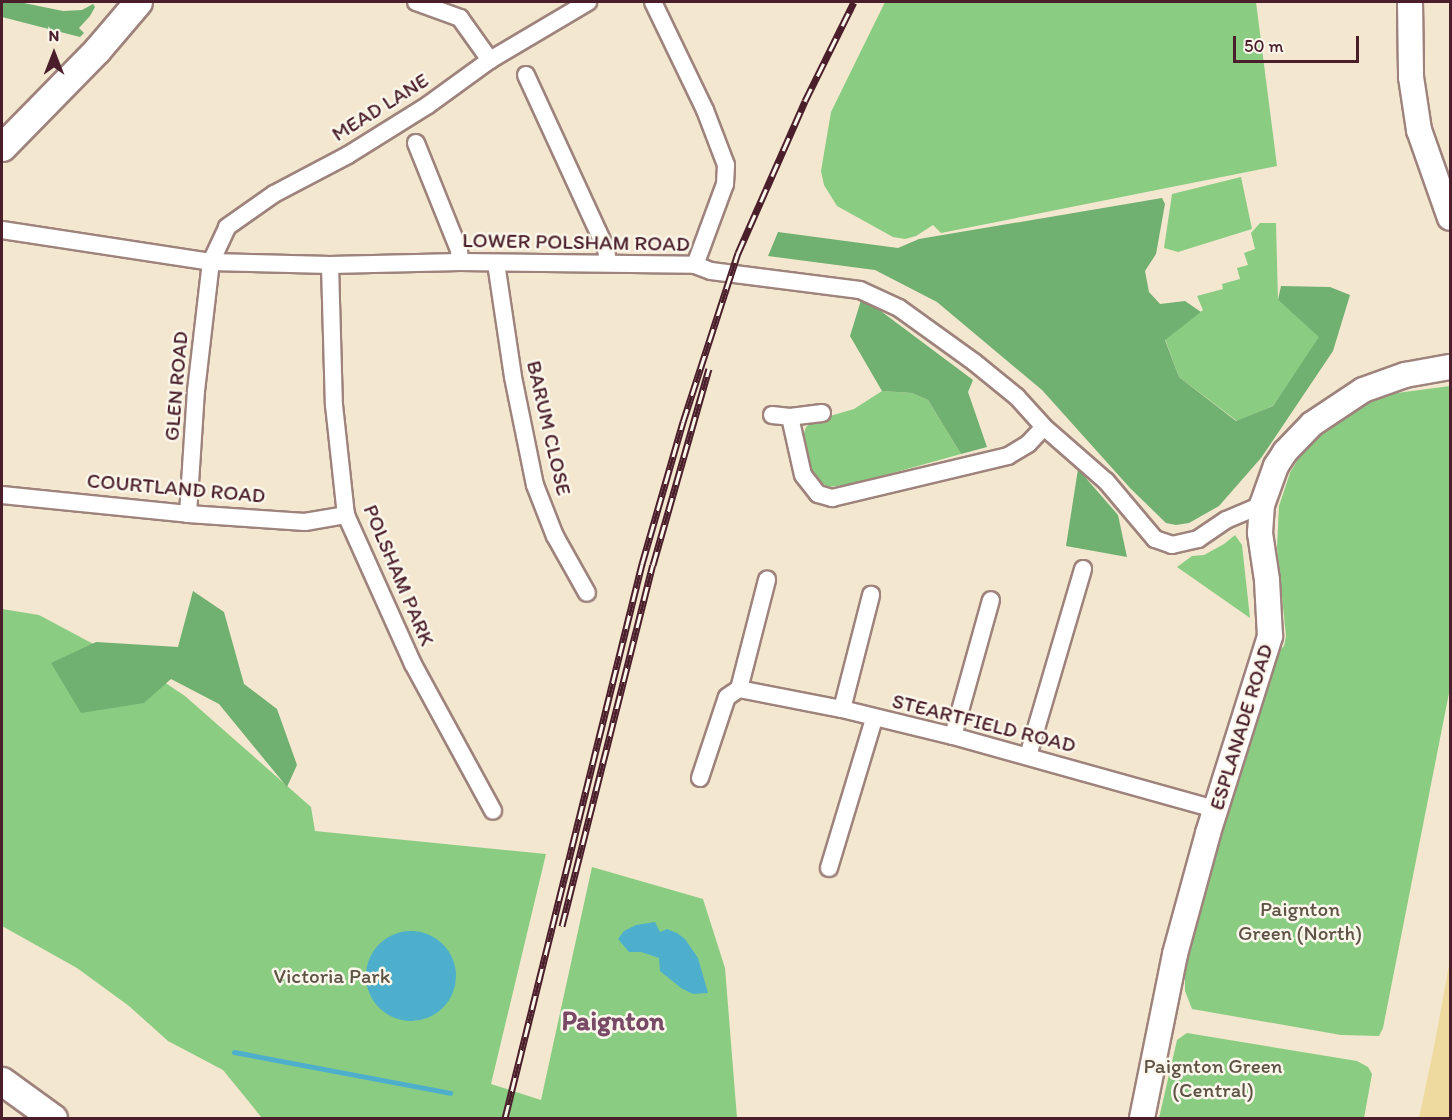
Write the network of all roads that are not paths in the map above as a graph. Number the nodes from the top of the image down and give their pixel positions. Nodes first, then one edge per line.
1 (138, 2) edge
2 (416, 2) edge
3 (588, 2) edge
4 (653, 2) edge
5 (1410, 2) edge
6 (490, 60) junction
7 (526, 75) dead end
8 (416, 143) dead end
9 (2, 147) edge
10 (1450, 218) edge
11 (2, 230) edge
12 (211, 262) junction
13 (460, 262) junction
14 (496, 263) junction
15 (608, 263) junction
16 (330, 265) junction
17 (703, 268) junction
18 (1450, 367) edge
19 (822, 413) dead end
20 (772, 415) dead end
21 (790, 417) junction
22 (1044, 427) junction
23 (2, 495) edge
24 (1262, 505) junction
25 (188, 514) junction
26 (346, 515) junction
27 (1083, 569) dead end
28 (767, 580) dead end
29 (587, 593) dead end
30 (871, 595) dead end
31 (991, 600) dead end
32 (739, 689) junction
33 (842, 709) junction
34 (874, 719) junction
35 (952, 736) junction
36 (1028, 756) junction
37 (700, 778) dead end
38 (1215, 809) junction
39 (493, 811) dead end
40 (829, 868) dead end
41 (2, 1081) edge
42 (53, 1119) edge
43 (1142, 1119) edge

1 - 9 main road
2 - 6 street
3 - 6 street, MEAD LANE
4 - 17 street
5 - 10 main road
6 - 12 street, MEAD LANE
7 - 15 street
8 - 13 street
11 - 12 street, LOWER POLSHAM ROAD
12 - 16 street, LOWER POLSHAM ROAD
12 - 25 street, GLEN ROAD
13 - 14 street, LOWER POLSHAM ROAD
13 - 16 street, LOWER POLSHAM ROAD
14 - 15 street, LOWER POLSHAM ROAD
14 - 29 street, BARUM CLOSE
15 - 17 street, LOWER POLSHAM ROAD
16 - 26 street, POLSHAM PARK
17 - 22 street, LOWER POLSHAM ROAD
18 - 24 main road, ESPLANADE ROAD
19 - 21 street
20 - 21 street
21 - 22 street
22 - 24 street, LOWER POLSHAM ROAD
23 - 25 street, COURTLAND ROAD
24 - 38 main road, ESPLANADE ROAD
25 - 26 street, COURTLAND ROAD
26 - 39 street, POLSHAM PARK
27 - 36 street
28 - 32 street
30 - 33 street
31 - 35 street
32 - 33 street, STEARTFIELD ROAD
32 - 37 street
33 - 34 street, STEARTFIELD ROAD
34 - 35 street, STEARTFIELD ROAD
34 - 40 street
35 - 36 street, STEARTFIELD ROAD
36 - 38 street, STEARTFIELD ROAD
38 - 43 main road, ESPLANADE ROAD
41 - 42 main road

